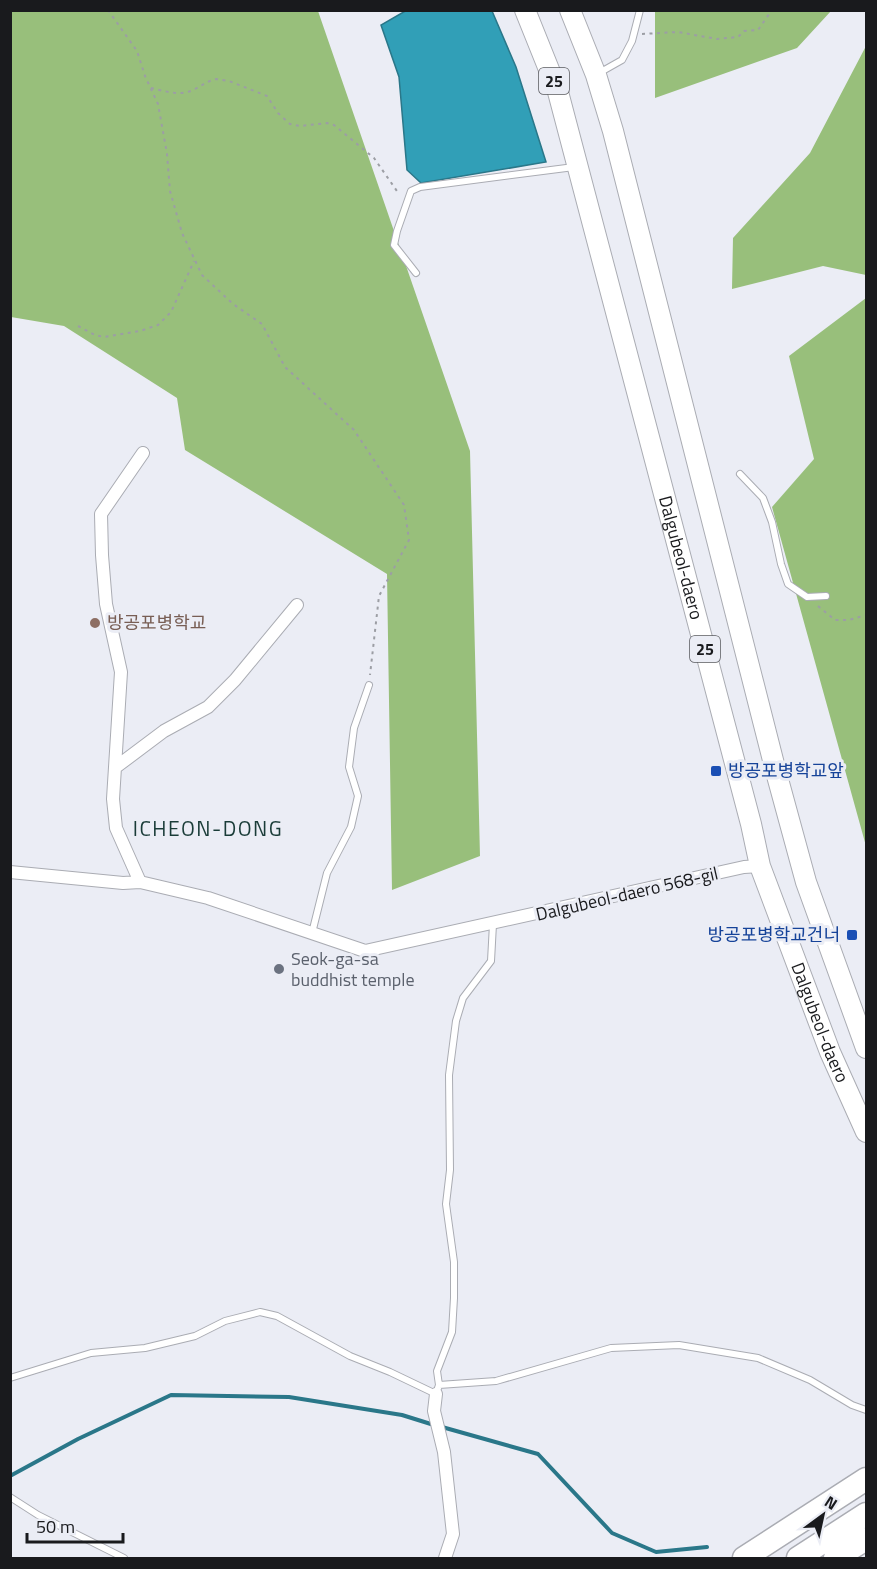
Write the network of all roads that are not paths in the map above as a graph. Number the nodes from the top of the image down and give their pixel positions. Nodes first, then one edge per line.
1 (525, 10) edge
2 (570, 10) edge
3 (640, 10) edge
4 (596, 75) junction
5 (575, 160) junction
6 (416, 273) dead end
7 (143, 453) dead end
8 (740, 474) dead end
9 (826, 596) dead end
10 (297, 605) dead end
11 (369, 685) road end
12 (116, 767) junction
13 (760, 866) junction
14 (10, 872) edge
15 (140, 882) junction
16 (493, 924) junction
17 (312, 933) junction
18 (867, 1048) edge
19 (867, 1132) edge
20 (10, 1378) edge
21 (437, 1390) junction
22 (867, 1410) edge
23 (867, 1479) edge
24 (10, 1497) edge
25 (867, 1514) edge
26 (867, 1539) edge
27 (746, 1557) edge
28 (124, 1558) edge
29 (445, 1558) edge
30 (798, 1558) edge
31 (835, 1558) edge

1 - 5 main road, Dalgubeol-daero / 25
2 - 4 main road, Dalgubeol-daero / 25
3 - 4 lane
4 - 18 main road, Dalgubeol-daero / 25
5 - 6 lane
5 - 13 main road, Dalgubeol-daero / 25
7 - 12 street
8 - 9 lane
10 - 12 street
11 - 17 lane
12 - 15 street
13 - 16 street, Dalgubeol-daero 568-gil
13 - 19 main road, Dalgubeol-daero / 25
14 - 15 street, Dalgubeol-daero 568-gil
15 - 17 street, Dalgubeol-daero 568-gil
16 - 17 street, Dalgubeol-daero 568-gil
16 - 21 lane
20 - 21 lane
21 - 22 lane
21 - 29 street
23 - 27 highway
24 - 28 lane
25 - 30 highway
26 - 31 highway

